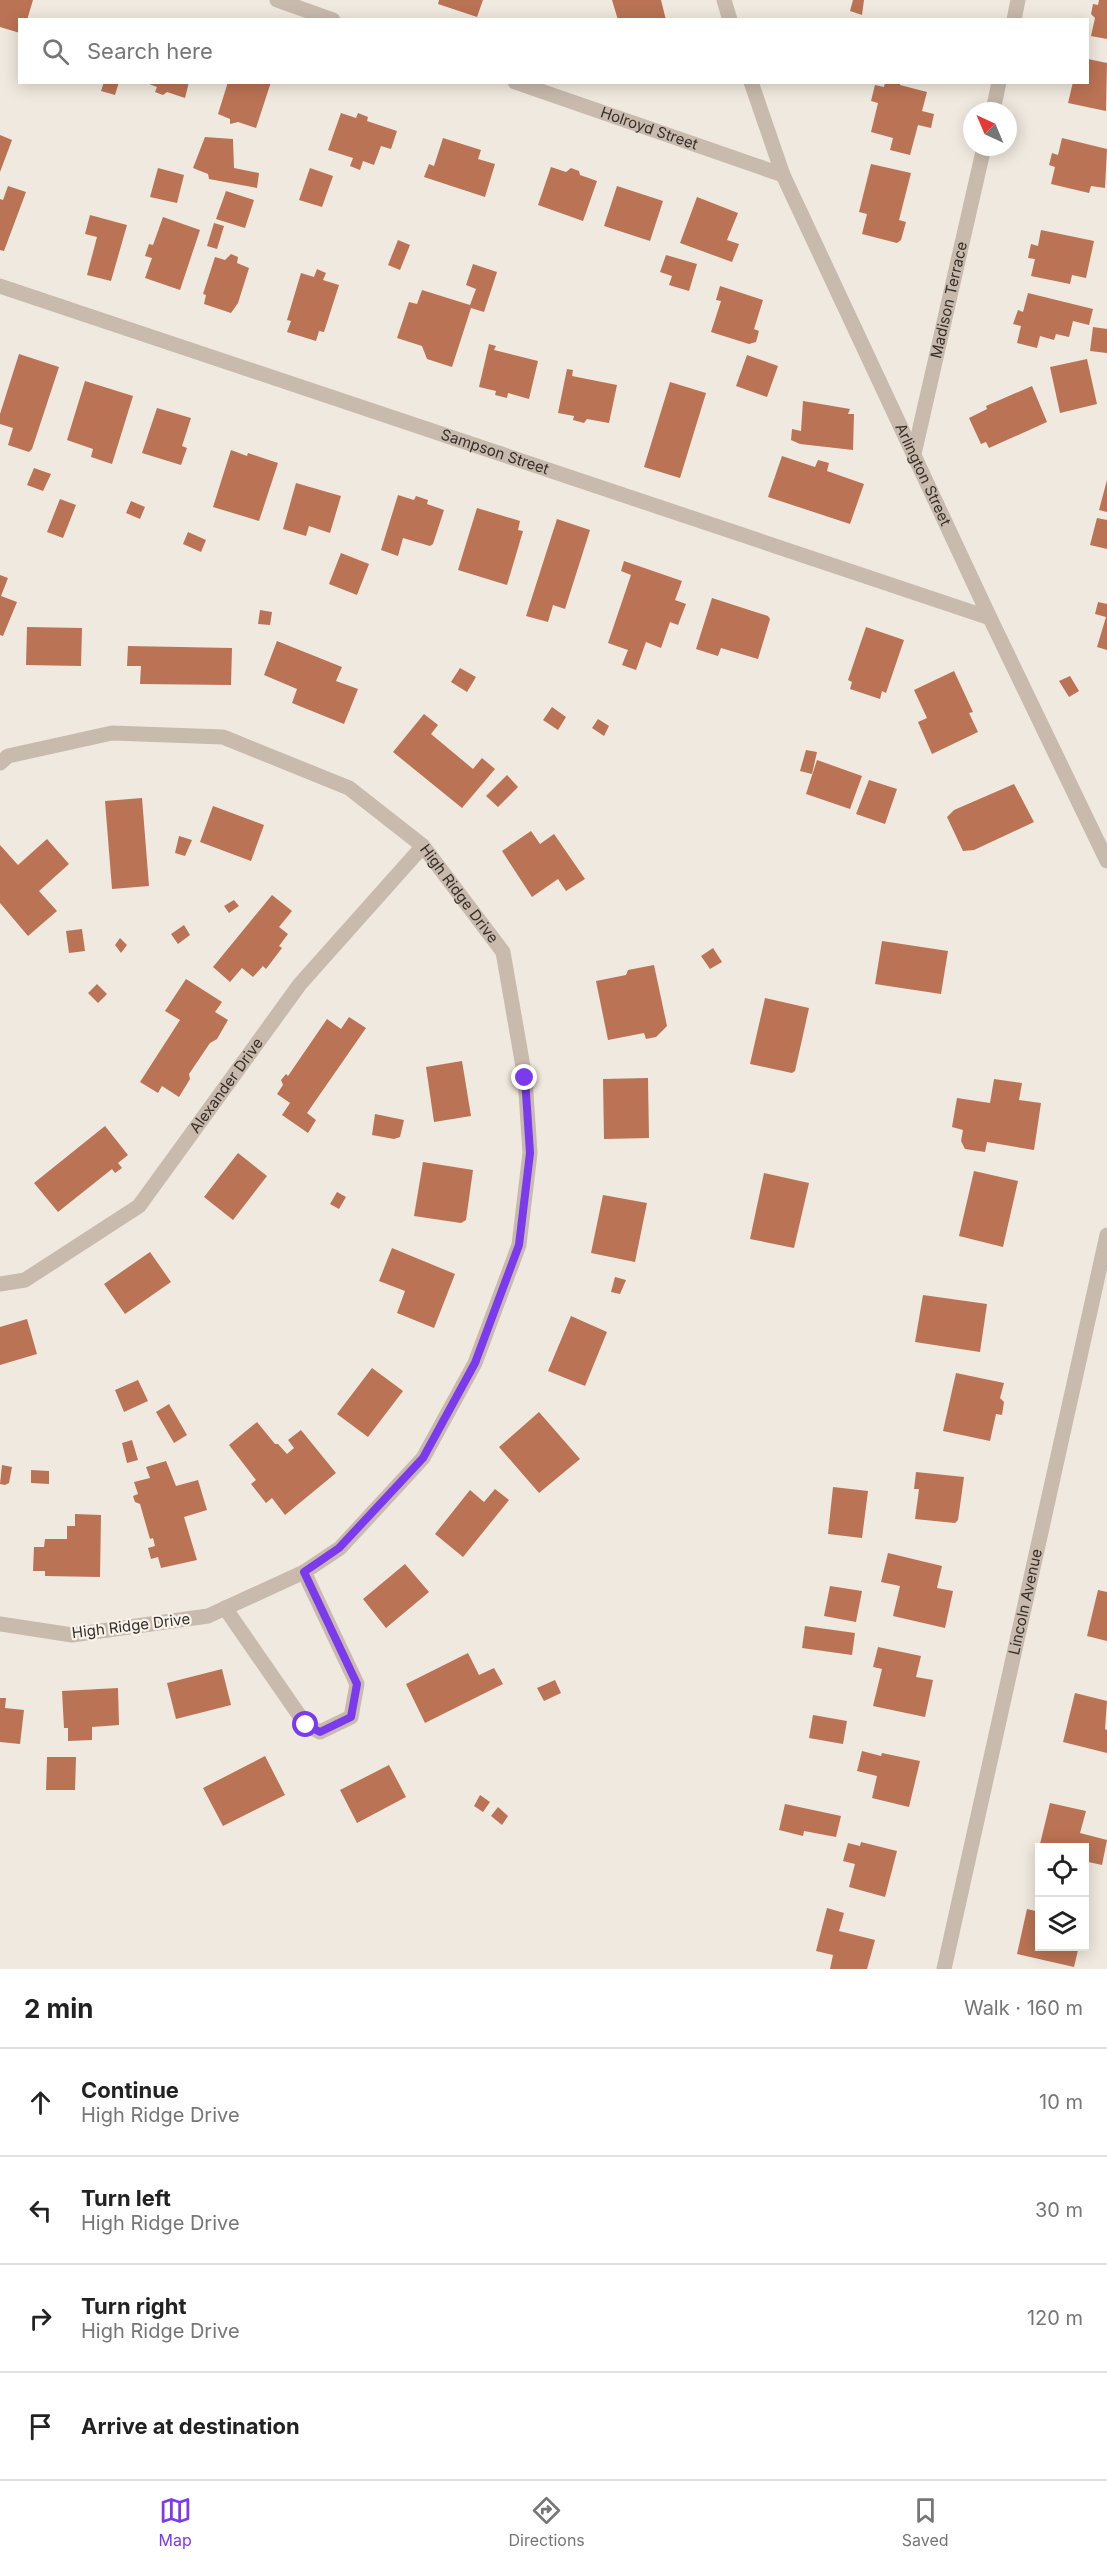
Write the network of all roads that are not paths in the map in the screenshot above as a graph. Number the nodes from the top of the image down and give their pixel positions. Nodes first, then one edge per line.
1 (277, 0) edge
2 (724, 0) edge
3 (1018, 0) edge
4 (327, 18) edge
5 (729, 18) edge
6 (1014, 18) edge
7 (521, 84) edge
8 (752, 84) edge
9 (999, 84) edge
10 (995, 102) edge
11 (982, 156) edge
12 (783, 175) junction
13 (0, 286) edge
14 (914, 454) junction
15 (990, 618) junction
16 (0, 763) edge
17 (423, 846) junction
18 (1107, 861) edge
19 (1106, 1241) edge
20 (0, 1284) edge
21 (304, 1572) junction
22 (225, 1608) junction
23 (0, 1624) edge
24 (944, 1969) edge

1 - 4 street
2 - 5 street
3 - 6 street
7 - 12 street, Holroyd Street
8 - 12 street, Arlington Street
9 - 10 street
11 - 14 street, Madison Terrace
12 - 14 street, Arlington Street
13 - 15 street, Sampson Street
14 - 15 street, Arlington Street
15 - 18 street, Arlington Street
16 - 17 street, High Ridge Drive
17 - 20 street, Alexander Drive
17 - 21 street, High Ridge Drive
19 - 24 street, Lincoln Avenue
21 - 22 street, High Ridge Drive
21 - 22 street
22 - 23 street, High Ridge Drive

